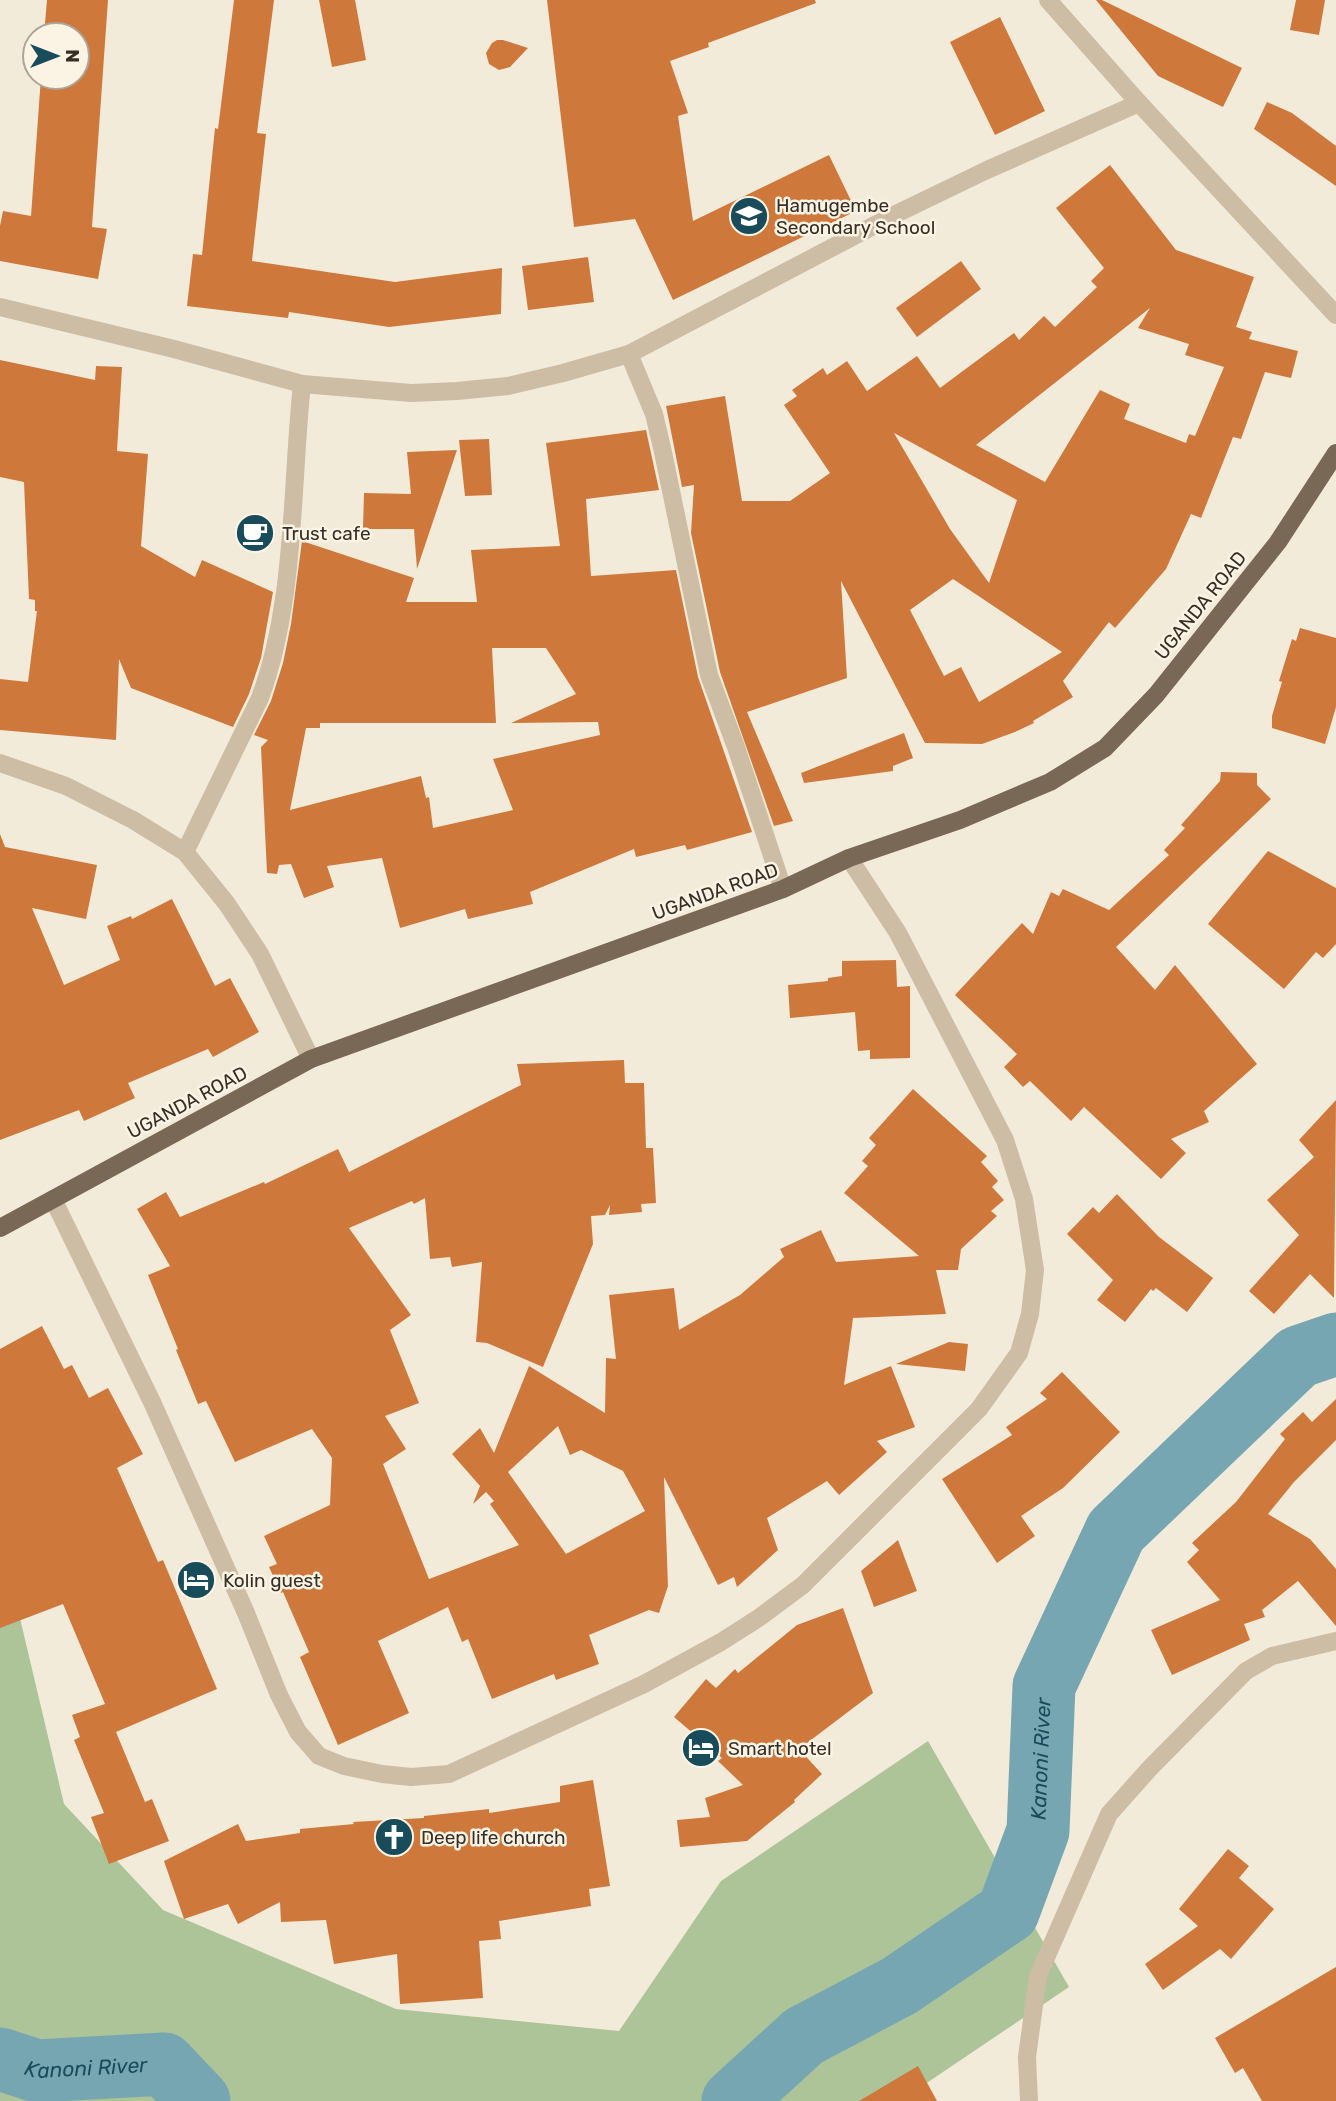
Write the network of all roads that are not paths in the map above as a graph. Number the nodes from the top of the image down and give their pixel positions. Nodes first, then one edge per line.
1 (1048, 0) edge
2 (1139, 103) junction
3 (0, 307) edge
4 (1336, 315) edge
5 (629, 354) junction
6 (302, 384) junction
7 (1336, 453) edge
8 (0, 763) edge
9 (185, 852) junction
10 (849, 858) junction
11 (783, 889) junction
12 (310, 1059) junction
13 (53, 1199) junction
14 (0, 1228) edge
15 (1336, 1641) edge
16 (1029, 2101) edge

1 - 2 street
2 - 4 street
2 - 5 street
3 - 6 street
5 - 6 street
5 - 11 street
6 - 9 street
7 - 10 main road, UGANDA ROAD
8 - 9 street
9 - 12 street
10 - 11 main road, UGANDA ROAD
10 - 13 street
11 - 12 main road, UGANDA ROAD
12 - 13 main road, UGANDA ROAD
13 - 14 main road, UGANDA ROAD
15 - 16 street

